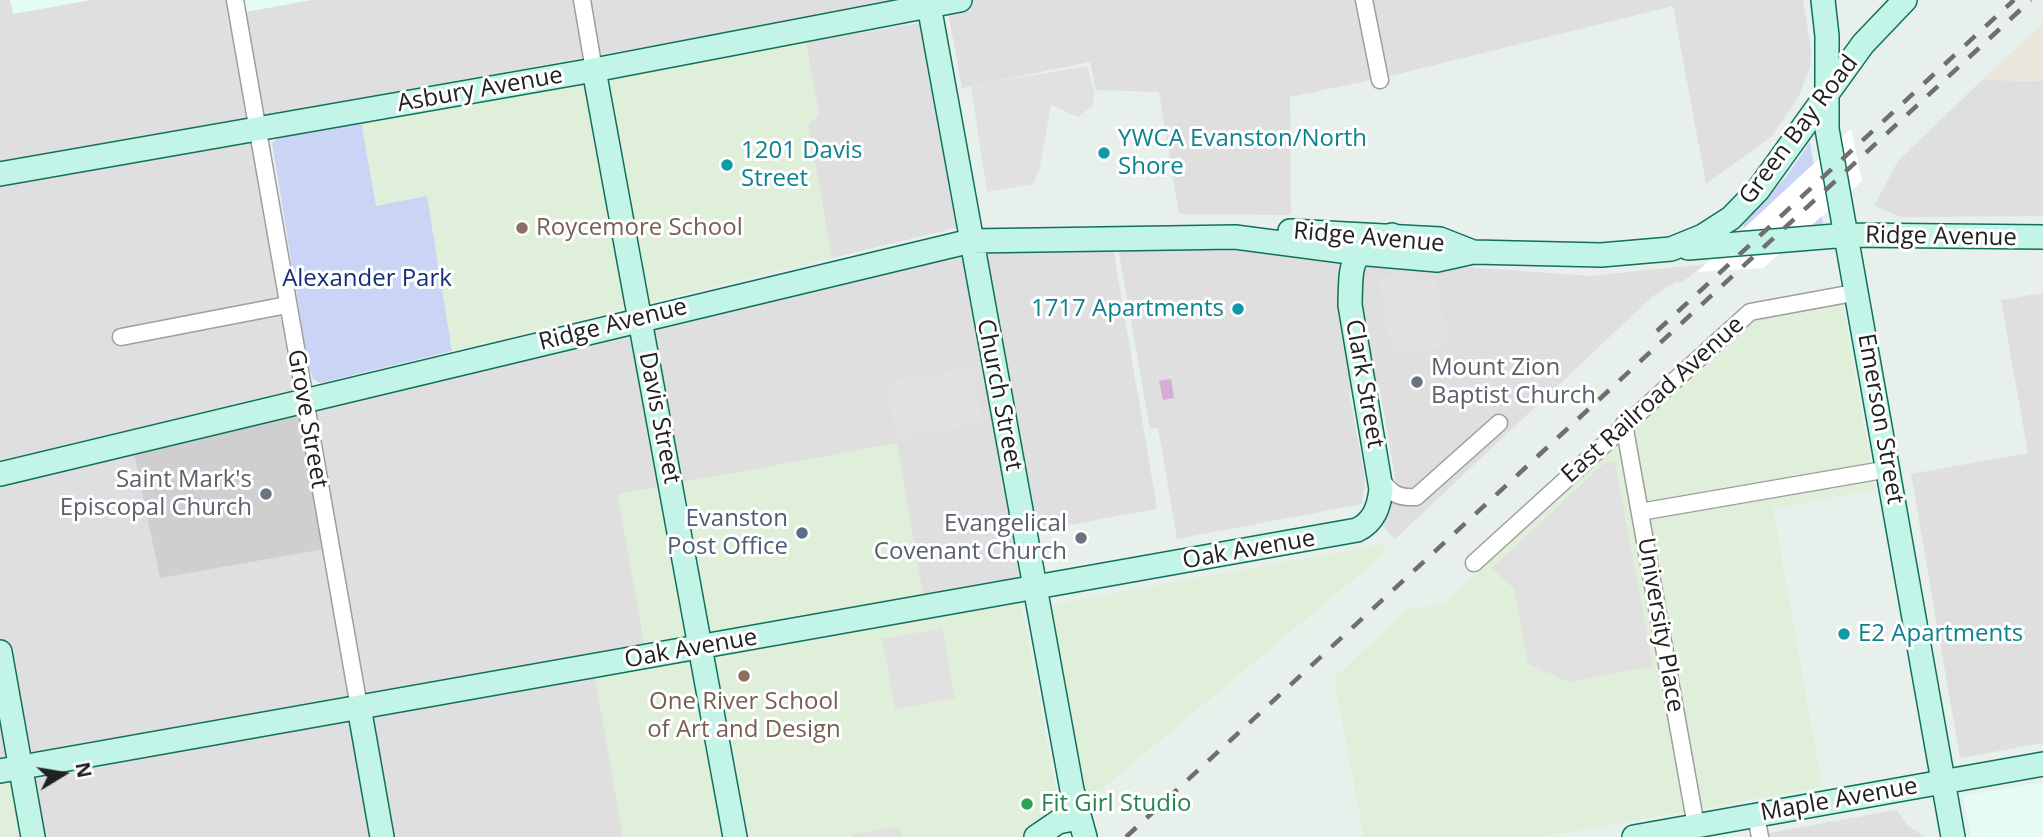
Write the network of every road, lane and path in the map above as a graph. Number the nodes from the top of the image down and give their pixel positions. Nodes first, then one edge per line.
1 (235, 0) edge
2 (582, 0) edge
3 (960, 0) edge
4 (1364, 0) edge
5 (1823, 0) edge
6 (1905, 0) edge
7 (929, 3) edge
8 (594, 70) junction
9 (1380, 80) dead end
10 (1827, 95) junction
11 (257, 127) junction
12 (0, 174) edge
13 (1392, 235) junction
14 (1848, 235) junction
15 (1235, 237) junction
16 (2043, 237) edge
17 (971, 241) junction
18 (1671, 249) junction
19 (1472, 252) junction
20 (1357, 253) junction
21 (1858, 292) junction
22 (287, 305) junction
23 (640, 318) junction
24 (121, 337) dead end
25 (304, 401) junction
26 (1499, 423) dead end
27 (1624, 424) junction
28 (1889, 468) junction
29 (0, 474) edge
30 (1381, 479) junction
31 (1640, 512) junction
32 (1374, 514) joint
33 (1474, 563) dead end
34 (1036, 588) junction
35 (702, 647) junction
36 (0, 652) edge
37 (359, 707) junction
38 (2043, 764) edge
39 (10, 769) edge
40 (1943, 781) junction
41 (1072, 790) junction
42 (1696, 826) junction
43 (1758, 826) edge
44 (1070, 829) edge
45 (33, 837) edge
46 (382, 837) edge
47 (735, 837) edge
48 (1036, 837) edge
49 (1085, 837) edge
50 (1634, 837) edge
51 (1953, 837) edge

1 - 11 street, Grove Street
2 - 8 street, Davis Street
3 - 7 main road, Asbury Avenue
4 - 9 street
5 - 10 main road, Emerson Street
6 - 10 main road, Green Bay Road
7 - 8 main road, Asbury Avenue
7 - 17 main road, Church Street
8 - 11 main road, Asbury Avenue
8 - 23 main road, Davis Street
10 - 14 main road, Emerson Street
10 - 18 main road, Green Bay Road
11 - 12 main road, Asbury Avenue
11 - 22 street, Grove Street
13 - 15 main road, Ridge Avenue
13 - 19 main road, Ridge Avenue
13 - 20 main road
14 - 16 main road, Ridge Avenue
14 - 18 main road, Ridge Avenue
14 - 21 main road, Emerson Street
15 - 17 main road, Ridge Avenue
15 - 20 main road, Ridge Avenue
17 - 23 main road, Ridge Avenue
17 - 34 main road, Church Street
18 - 19 main road, Green Bay Road
19 - 20 main road, Ridge Avenue
20 - 30 main road, Clark Street
21 - 27 street, East Railroad Avenue
21 - 28 main road, Emerson Street
22 - 24 street
22 - 25 street, Grove Street
23 - 25 main road, Ridge Avenue
23 - 35 main road, Davis Street
25 - 29 main road, Ridge Avenue
25 - 37 street, Grove Street
26 - 30 street
27 - 31 street, University Place
27 - 33 street, East Railroad Avenue
28 - 31 street
28 - 40 main road, Emerson Street
30 - 32 main road, Clark Street
31 - 42 street, University Place
32 - 34 main road, Oak Avenue
34 - 35 main road, Oak Avenue
34 - 41 main road, Church Street
35 - 37 main road, Oak Avenue
35 - 47 main road, Davis Street
36 - 39 main road
37 - 39 main road, Oak Avenue
37 - 46 main road, Grove Street
38 - 40 main road, Maple Avenue
39 - 45 main road
40 - 43 main road, Maple Avenue
40 - 51 main road, Emerson Street
41 - 44 main road, Church Street
41 - 49 main road, Church Street
42 - 43 main road, Maple Avenue
42 - 50 main road, Maple Avenue
44 - 48 main road

